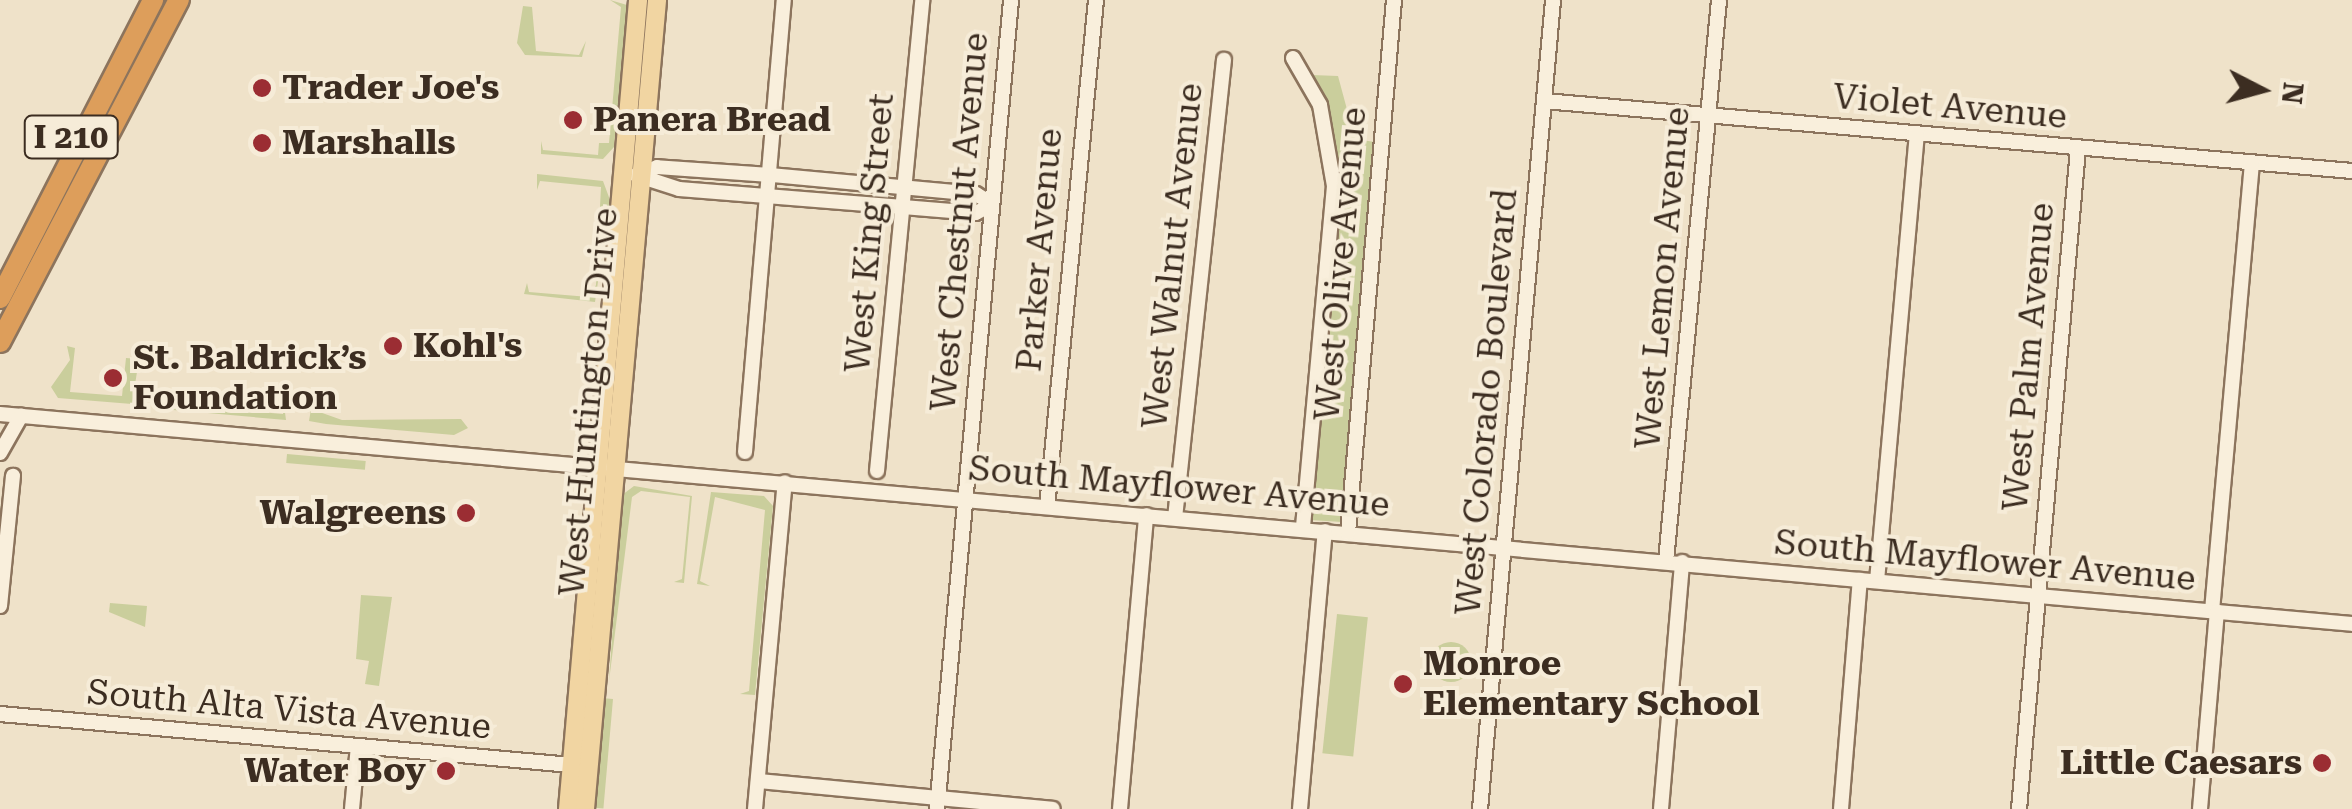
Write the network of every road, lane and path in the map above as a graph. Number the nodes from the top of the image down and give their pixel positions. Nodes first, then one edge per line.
1 (142, 0) edge
2 (153, 0) edge
3 (164, 0) edge
4 (179, 0) edge
5 (638, 0) edge
6 (657, 0) edge
7 (784, 0) edge
8 (922, 0) edge
9 (1011, 0) edge
10 (1096, 0) edge
11 (1394, 0) edge
12 (1553, 0) edge
13 (1719, 0) edge
14 (1293, 58) dead end
15 (1224, 60) dead end
16 (1544, 101) junction
17 (1708, 116) junction
18 (1917, 134) junction
19 (2078, 149) junction
20 (2252, 164) junction
21 (2352, 170) edge
22 (631, 174) junction
23 (770, 175) junction
24 (905, 188) junction
25 (768, 196) junction
26 (992, 204) junction
27 (903, 208) junction
28 (54, 240) junction
29 (0, 275) edge
30 (0, 298) edge
31 (0, 342) edge
32 (0, 414) edge
33 (20, 416) junction
34 (745, 452) dead end
35 (0, 454) edge
36 (598, 467) junction
37 (617, 469) junction
38 (876, 471) dead end
39 (13, 476) dead end
40 (785, 482) junction
41 (965, 498) junction
42 (1046, 506) junction
43 (1146, 515) junction
44 (1175, 518) junction
45 (1303, 529) junction
46 (1325, 531) junction
47 (1348, 533) junction
48 (1504, 546) junction
49 (1674, 562) junction
50 (1860, 580) junction
51 (1877, 581) junction
52 (2038, 596) junction
53 (0, 606) edge
54 (2214, 611) junction
55 (2352, 624) edge
56 (582, 652) junction
57 (0, 714) edge
58 (593, 719) junction
59 (358, 746) junction
60 (572, 765) junction
61 (758, 781) junction
62 (938, 804) edge
63 (352, 809) edge
64 (568, 809) edge
65 (582, 809) edge
66 (755, 809) edge
67 (1053, 809) edge
68 (1120, 809) edge
69 (1300, 809) edge
70 (1480, 809) edge
71 (1661, 809) edge
72 (1841, 809) edge
73 (2019, 809) edge
74 (2200, 809) edge

1 - 29 highway, I 210
2 - 30 highway
3 - 28 highway
4 - 28 highway, I 210
5 - 22 main road, West Huntington Drive
6 - 22 main road, West Huntington Drive
7 - 23 street
8 - 24 street, West King Street
9 - 26 street, West Chestnut Avenue
10 - 42 street, Parker Avenue
11 - 47 street, West Olive Avenue
12 - 16 street, West Colorado Boulevard
13 - 17 street, West Lemon Avenue
14 - 45 street, West Olive Avenue
15 - 44 street, West Walnut Avenue
16 - 17 street, Violet Avenue
16 - 48 street, West Colorado Boulevard
17 - 18 street, Violet Avenue
17 - 49 street, West Lemon Avenue
18 - 19 street, Violet Avenue
18 - 51 street
19 - 20 street, Violet Avenue
19 - 52 street, West Palm Avenue
20 - 21 street, Violet Avenue
20 - 54 street
22 - 23 street
22 - 25 street
22 - 36 main road, West Huntington Drive
22 - 37 main road, West Huntington Drive
23 - 24 street
23 - 25 street
24 - 26 street
24 - 27 street, West King Street
25 - 27 street
25 - 34 street
26 - 27 street
26 - 41 street, West Chestnut Avenue
27 - 38 street, West King Street
28 - 31 highway, I 210
32 - 33 street, South Mayflower Avenue
33 - 35 street
33 - 36 street, South Mayflower Avenue
36 - 37 street, South Mayflower Avenue
36 - 56 main road, West Huntington Drive
37 - 40 street, South Mayflower Avenue
37 - 58 main road, West Huntington Drive
39 - 53 street
40 - 41 street, South Mayflower Avenue
40 - 61 street
41 - 42 street, South Mayflower Avenue
41 - 62 street, West Chestnut Avenue
42 - 43 street, South Mayflower Avenue
43 - 44 street, South Mayflower Avenue
43 - 68 street
44 - 45 street, South Mayflower Avenue
45 - 46 street, South Mayflower Avenue
46 - 47 street, South Mayflower Avenue
46 - 69 street
47 - 48 street, South Mayflower Avenue
48 - 49 street, South Mayflower Avenue
48 - 70 street, West Colorado Boulevard
49 - 50 street, South Mayflower Avenue
49 - 71 street, West Lemon Avenue
50 - 51 street, South Mayflower Avenue
50 - 72 street
51 - 52 street, South Mayflower Avenue
52 - 54 street, South Mayflower Avenue
52 - 73 street, West Palm Avenue
54 - 55 street, South Mayflower Avenue
54 - 74 street
56 - 58 main road
56 - 60 main road, West Huntington Drive
57 - 59 street, South Alta Vista Avenue
58 - 65 main road, West Huntington Drive
59 - 60 street, South Alta Vista Avenue
59 - 63 street
60 - 64 main road, West Huntington Drive
60 - 65 main road
61 - 62 street
61 - 66 street
62 - 67 street

